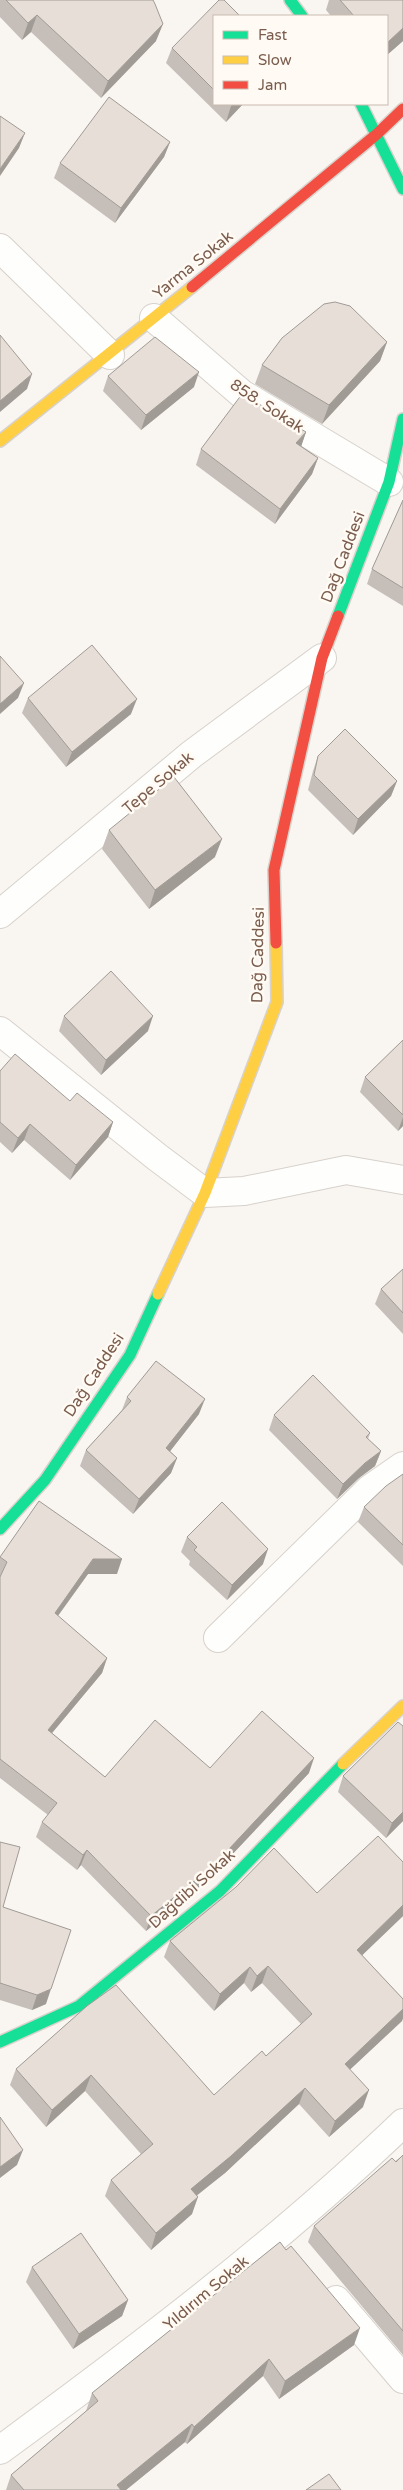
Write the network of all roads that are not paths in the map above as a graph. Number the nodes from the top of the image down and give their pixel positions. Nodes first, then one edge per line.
1 (290, 0) edge
2 (301, 15) edge
3 (362, 105) edge
4 (403, 109) edge
5 (377, 134) junction
6 (403, 190) edge
7 (0, 248) edge
8 (154, 318) junction
9 (110, 355) junction
10 (403, 418) edge
11 (0, 441) edge
12 (389, 482) junction
13 (322, 658) junction
14 (0, 914) edge
15 (0, 1032) edge
16 (401, 1176) edge
17 (205, 1193) junction
18 (403, 1466) edge
19 (0, 1529) edge
20 (218, 1638) dead end
21 (403, 1706) edge
22 (0, 2042) edge
23 (403, 2123) edge
24 (279, 2232) junction
25 (298, 2254) edge
26 (322, 2283) edge
27 (403, 2379) edge
28 (0, 2450) edge

1 - 2 street
3 - 5 street
4 - 5 street, Yarma Sokak
5 - 6 street
5 - 8 street, Yarma Sokak
7 - 9 street
8 - 9 street, Yarma Sokak
8 - 12 street, 858. Sokak
9 - 11 street, Yarma Sokak
10 - 12 street, Dağ Caddesi
12 - 13 street, Dağ Caddesi
13 - 14 street, Tepe Sokak
13 - 17 street, Dağ Caddesi
15 - 17 street
16 - 17 street
17 - 19 street, Dağ Caddesi
18 - 20 street
21 - 22 street, Dağdibi Sokak
23 - 24 street, Yıldırım Sokak
24 - 25 street
24 - 28 street, Yıldırım Sokak
26 - 27 street

